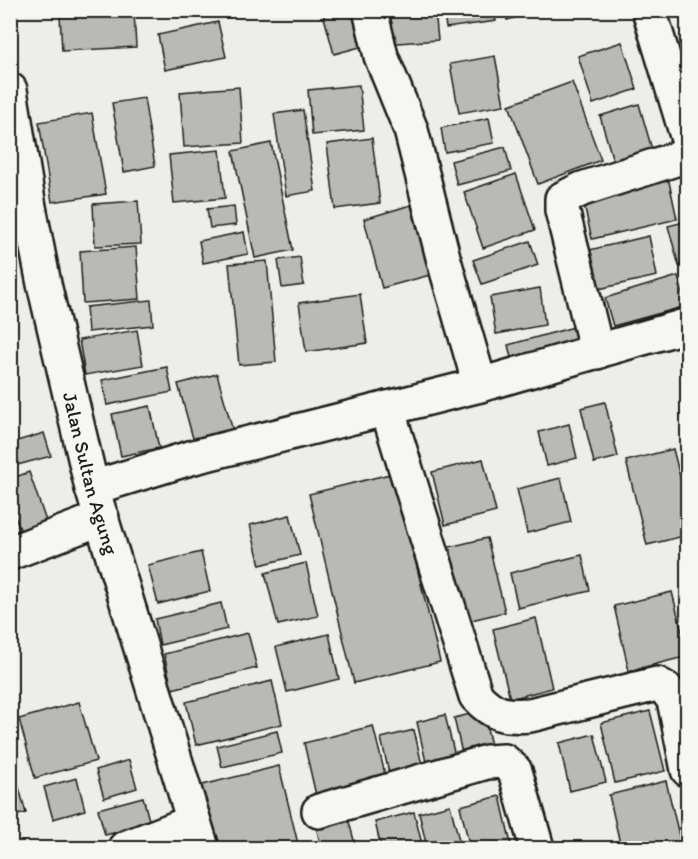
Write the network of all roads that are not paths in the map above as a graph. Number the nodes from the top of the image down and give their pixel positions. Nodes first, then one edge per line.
1 (370, 10) edge
2 (650, 10) edge
3 (10, 90) edge
4 (687, 139) edge
5 (687, 155) edge
6 (20, 208) edge
7 (687, 325) edge
8 (597, 352) junction
9 (480, 385) junction
10 (387, 408) junction
11 (97, 503) junction
12 (10, 553) edge
13 (687, 770) edge
14 (319, 811) dead end
15 (197, 835) edge
16 (536, 848) edge
17 (125, 849) edge

1 - 9 street
2 - 4 street
3 - 6 street, Jalan Sultan Agung
5 - 8 street
6 - 11 street, Jalan Sultan Agung
7 - 8 street
8 - 9 street
9 - 10 street
10 - 11 street
10 - 13 street
11 - 12 street
11 - 15 street, Jalan Sultan Agung
14 - 16 street
15 - 17 street

